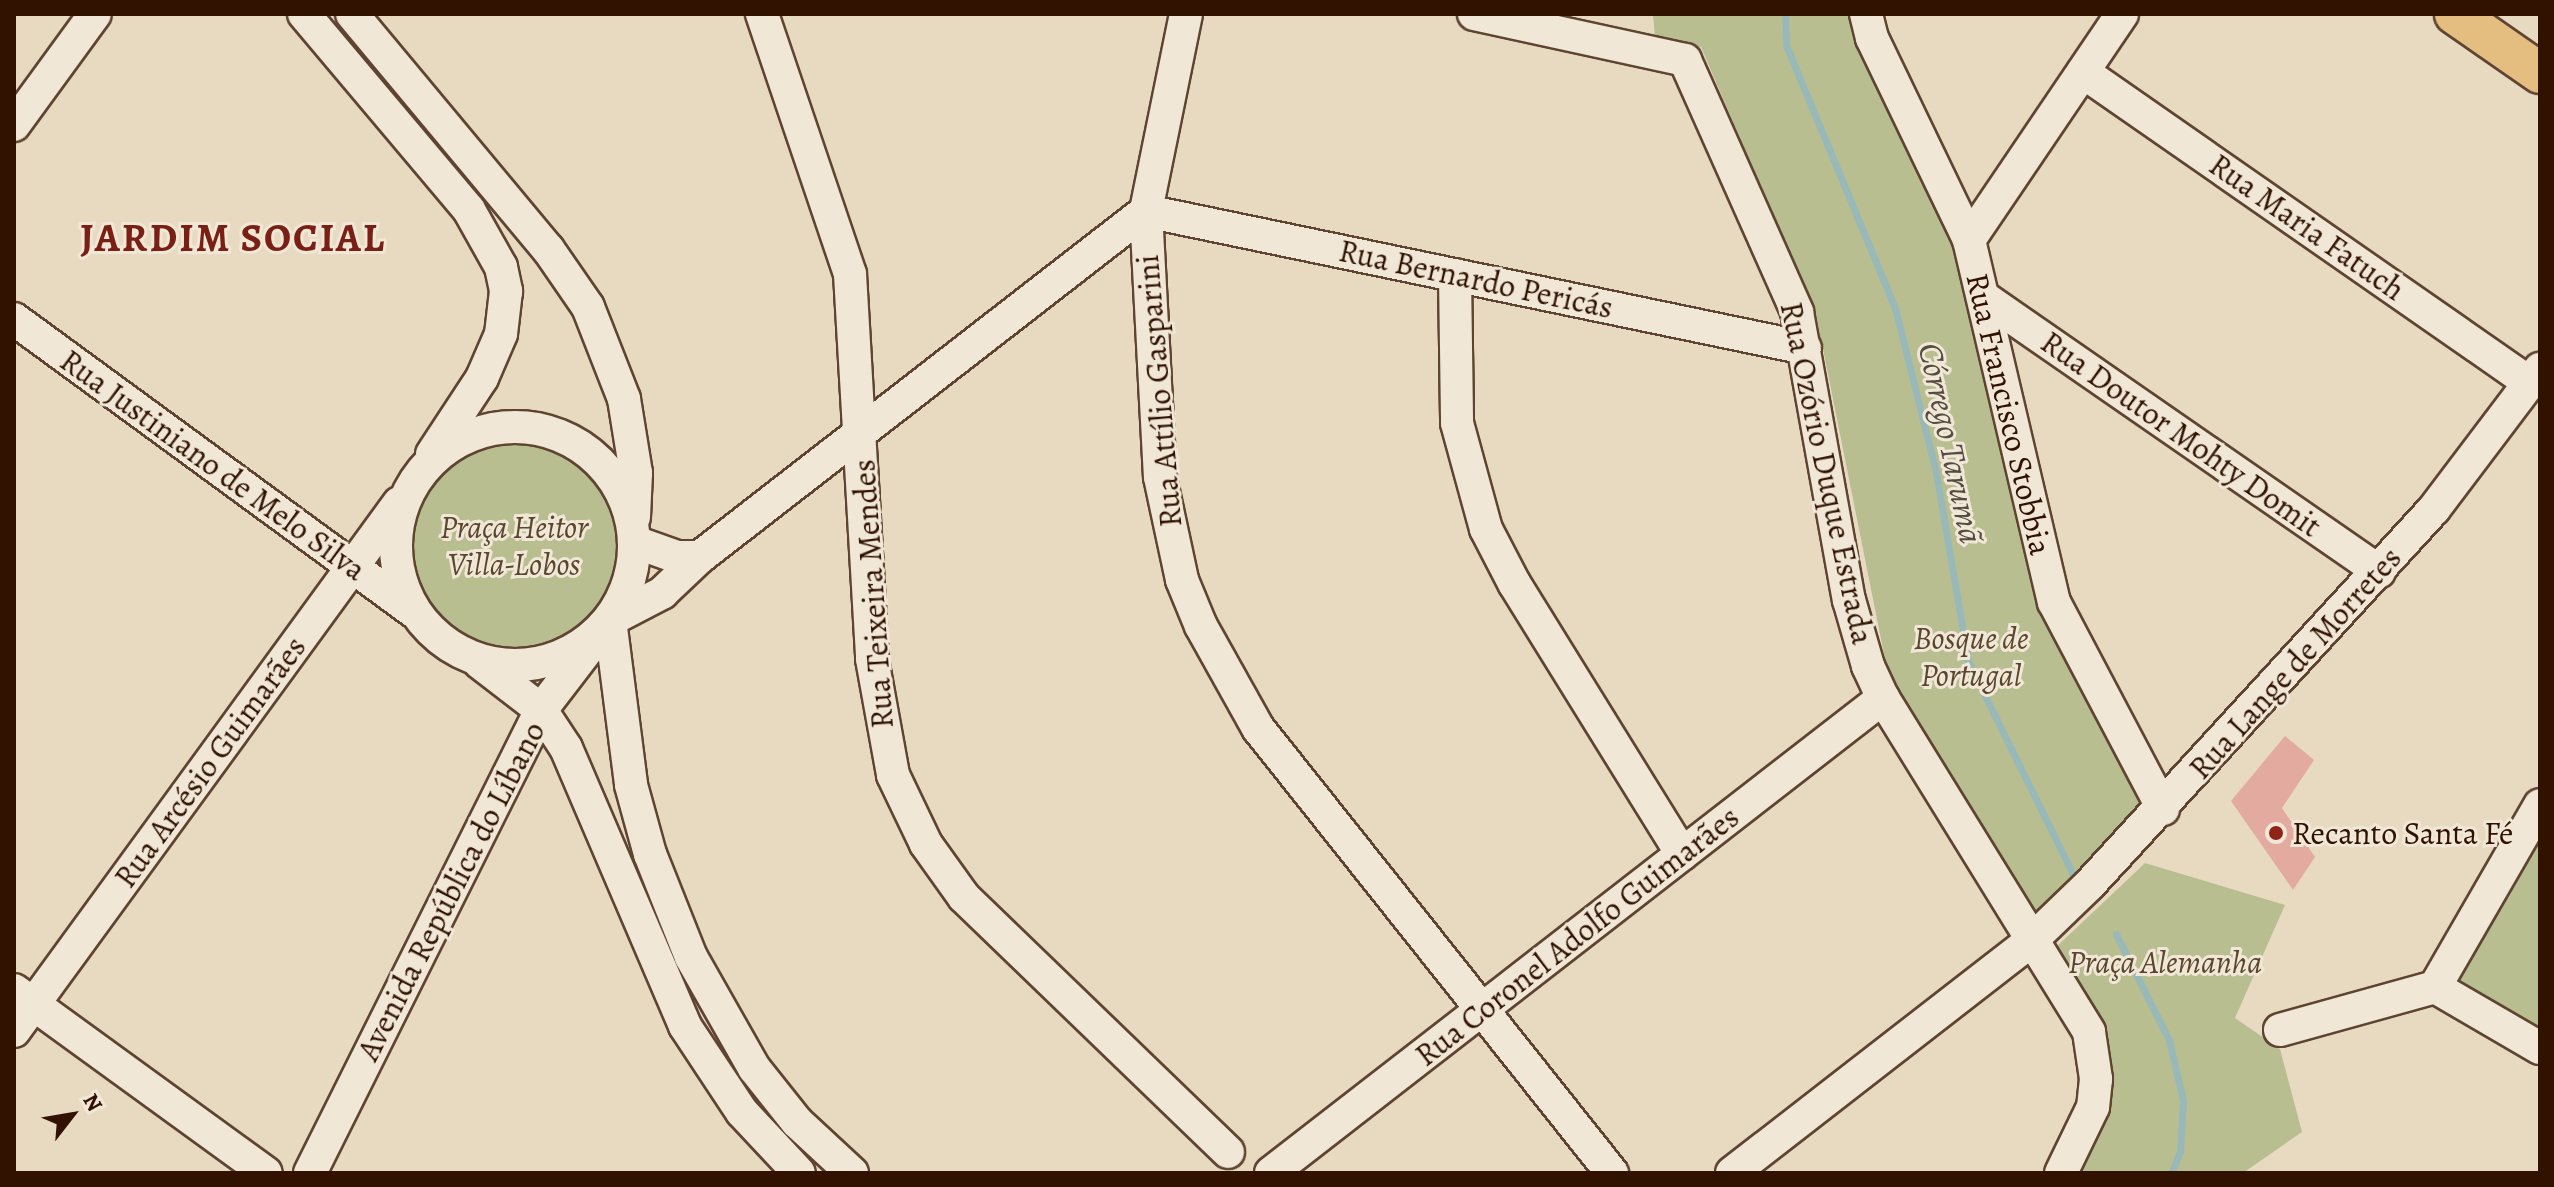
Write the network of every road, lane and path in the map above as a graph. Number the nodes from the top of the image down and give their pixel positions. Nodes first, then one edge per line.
1 (95, 14) edge
2 (304, 14) edge
3 (352, 14) edge
4 (762, 14) edge
5 (1186, 14) edge
6 (1474, 14) edge
7 (1866, 14) edge
8 (2122, 14) edge
9 (2455, 14) edge
10 (2083, 72) junction
11 (2540, 73) edge
12 (14, 125) edge
13 (1146, 211) junction
14 (1969, 240) junction
15 (1455, 275) junction
16 (1983, 297) junction
17 (14, 319) edge
18 (1805, 348) junction
19 (2535, 376) edge
20 (861, 433) junction
21 (424, 467) junction
22 (406, 493) junction
23 (634, 535) junction
24 (700, 557) junction
25 (351, 568) junction
26 (2379, 571) junction
27 (413, 611) junction
28 (610, 620) junction
29 (477, 660) junction
30 (1883, 698) junction
31 (541, 710) junction
32 (2540, 805) edge
33 (2163, 809) junction
34 (1682, 854) junction
35 (2032, 940) junction
36 (2435, 987) junction
37 (24, 997) edge
38 (1481, 1010) junction
39 (2280, 1030) dead end
40 (14, 1031) edge
41 (2540, 1048) edge
42 (1228, 1152) dead end
43 (266, 1173) edge
44 (310, 1173) edge
45 (799, 1173) edge
46 (852, 1173) edge
47 (1271, 1173) edge
48 (1612, 1173) edge
49 (1732, 1173) edge
50 (2061, 1173) edge

1 - 12 street
2 - 21 street
3 - 23 street
4 - 20 street, Rua Teixeira Mendes
5 - 13 street, Rua Attílio Gasparini
6 - 18 street, Rua Ozório Duque Estrada
7 - 14 street, Rua Francisco Stobbia
8 - 10 street
9 - 11 main road
10 - 14 street
10 - 19 street, Rua Maria Fatuch
13 - 15 street, Rua Bernardo Pericás
13 - 20 street
13 - 38 street, Rua Attílio Gasparini
14 - 16 street, Rua Francisco Stobbia
15 - 18 street, Rua Bernardo Pericás
15 - 34 street
16 - 26 street, Rua Doutor Mohty Domit
16 - 33 street, Rua Francisco Stobbia
17 - 25 street, Rua Justiniano de Melo Silva
18 - 30 street, Rua Ozório Duque Estrada
19 - 26 street, Rua Lange de Morretes
20 - 24 street
20 - 42 street, Rua Teixeira Mendes
21 - 22 street
21 - 23 street
22 - 25 street, Rua Arcésio Guimarães
22 - 27 street
23 - 24 street
23 - 28 street
24 - 28 street
25 - 27 street, Rua Justiniano de Melo Silva
25 - 37 street, Rua Arcésio Guimarães
26 - 33 street, Rua Lange de Morretes
27 - 29 street
28 - 29 street
28 - 31 street, Avenida República do Líbano
28 - 46 street
29 - 31 street
30 - 34 street, Rua Coronel Adolfo Guimarães
30 - 35 street, Rua Ozório Duque Estrada
31 - 44 street, Avenida República do Líbano
31 - 45 street
32 - 36 street
33 - 35 street, Rua Lange de Morretes
34 - 38 street, Rua Coronel Adolfo Guimarães
35 - 49 street, Rua Lange de Morretes
35 - 50 street, Rua Ozório Duque Estrada
36 - 39 street
36 - 41 street
37 - 40 street, Rua Arcésio Guimarães
37 - 43 street
38 - 47 street, Rua Coronel Adolfo Guimarães
38 - 48 street, Rua Attílio Gasparini

